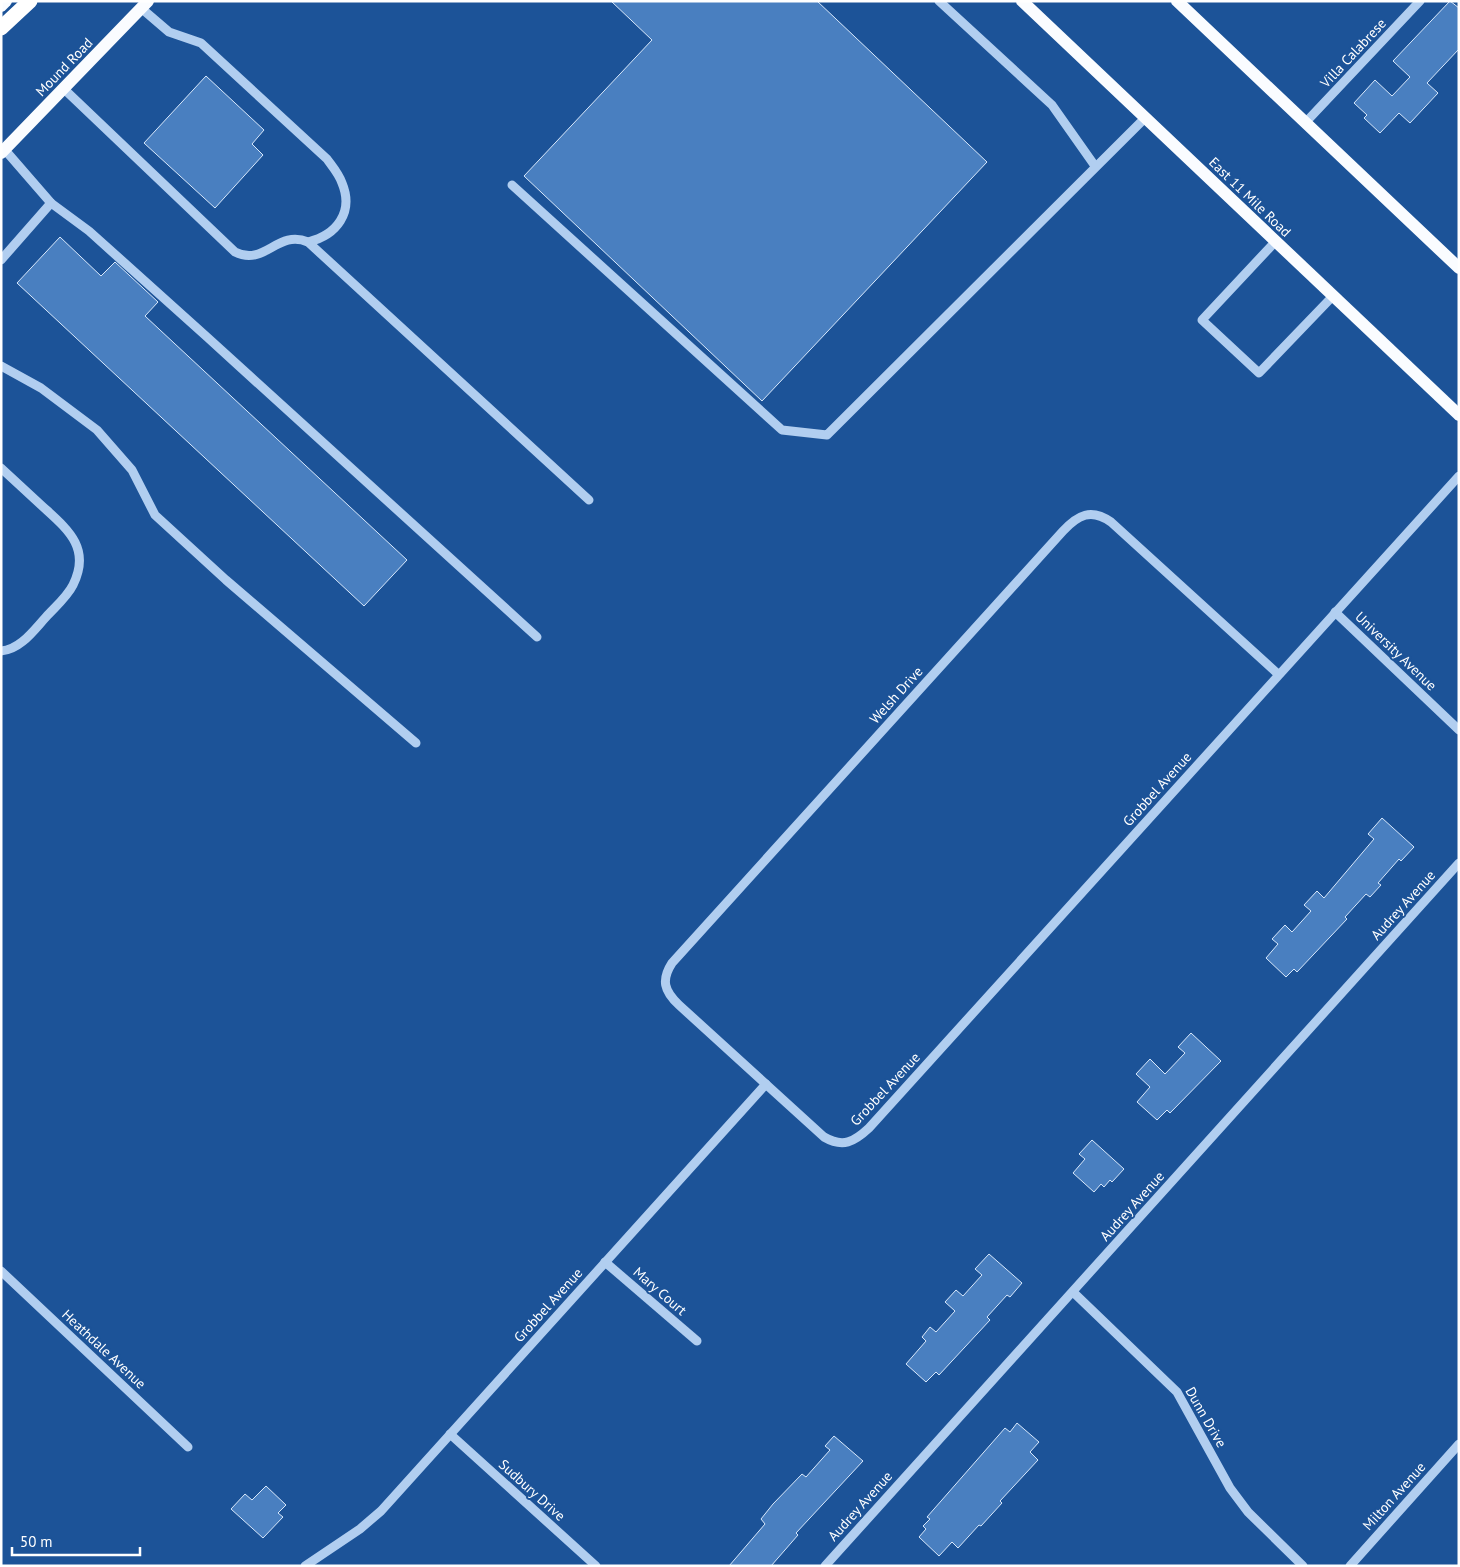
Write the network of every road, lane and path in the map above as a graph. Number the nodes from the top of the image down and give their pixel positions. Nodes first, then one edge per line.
1 (6, 1) edge
2 (30, 1) edge
3 (939, 1) edge
4 (1022, 1) edge
5 (1177, 1) edge
6 (1420, 1) edge
7 (145, 5) edge
8 (1, 6) edge
9 (1, 28) edge
10 (64, 89) junction
11 (1145, 118) junction
12 (1305, 123) junction
13 (3, 151) edge
14 (1095, 166) junction
15 (512, 185) dead end
16 (51, 203) junction
17 (308, 242) junction
18 (1275, 242) junction
19 (1, 260) edge
20 (1459, 268) edge
21 (1332, 296) junction
22 (1, 366) edge
23 (1442, 398) junction
24 (1459, 409) edge
25 (1459, 414) edge
26 (1, 468) edge
27 (1459, 476) edge
28 (590, 500) dead end
29 (1335, 612) junction
30 (537, 637) dead end
31 (1, 651) edge
32 (1278, 674) junction
33 (1459, 730) edge
34 (416, 743) dead end
35 (1459, 864) edge
36 (766, 1084) junction
37 (605, 1262) junction
38 (1, 1270) edge
39 (1074, 1292) junction
40 (697, 1341) dead end
41 (450, 1434) junction
42 (1459, 1444) edge
43 (188, 1447) dead end
44 (304, 1566) edge
45 (596, 1566) edge
46 (824, 1566) edge
47 (1303, 1566) edge
48 (1350, 1566) edge

1 - 8 main road
2 - 9 highway
3 - 14 street
4 - 11 main road, East 11 Mile Road
5 - 12 main road
6 - 12 street, Villa Calabrese
7 - 10 main road, Mound Road
7 - 17 street
10 - 13 main road, Mound Road
10 - 17 street
11 - 14 street
11 - 18 main road, East 11 Mile Road
12 - 20 main road
13 - 16 street
14 - 15 street
16 - 19 street
16 - 30 street
17 - 28 street
18 - 21 main road, East 11 Mile Road
18 - 21 street
21 - 23 main road, East 11 Mile Road
22 - 34 street
23 - 24 main road
23 - 25 main road, East 11 Mile Road
26 - 31 street
27 - 29 street, Grobbel Avenue
29 - 32 street, Grobbel Avenue
29 - 33 street, University Avenue
32 - 36 street, Grobbel Avenue
32 - 36 street, Welsh Drive
35 - 39 street, Audrey Avenue
36 - 37 street, Grobbel Avenue
37 - 40 street, Mary Court
37 - 41 street, Grobbel Avenue
38 - 43 street, Heathdale Avenue
39 - 46 street, Audrey Avenue
39 - 47 street, Dunn Drive
41 - 44 street, Grobbel Avenue
41 - 45 street, Sudbury Drive
42 - 48 street, Milton Avenue

